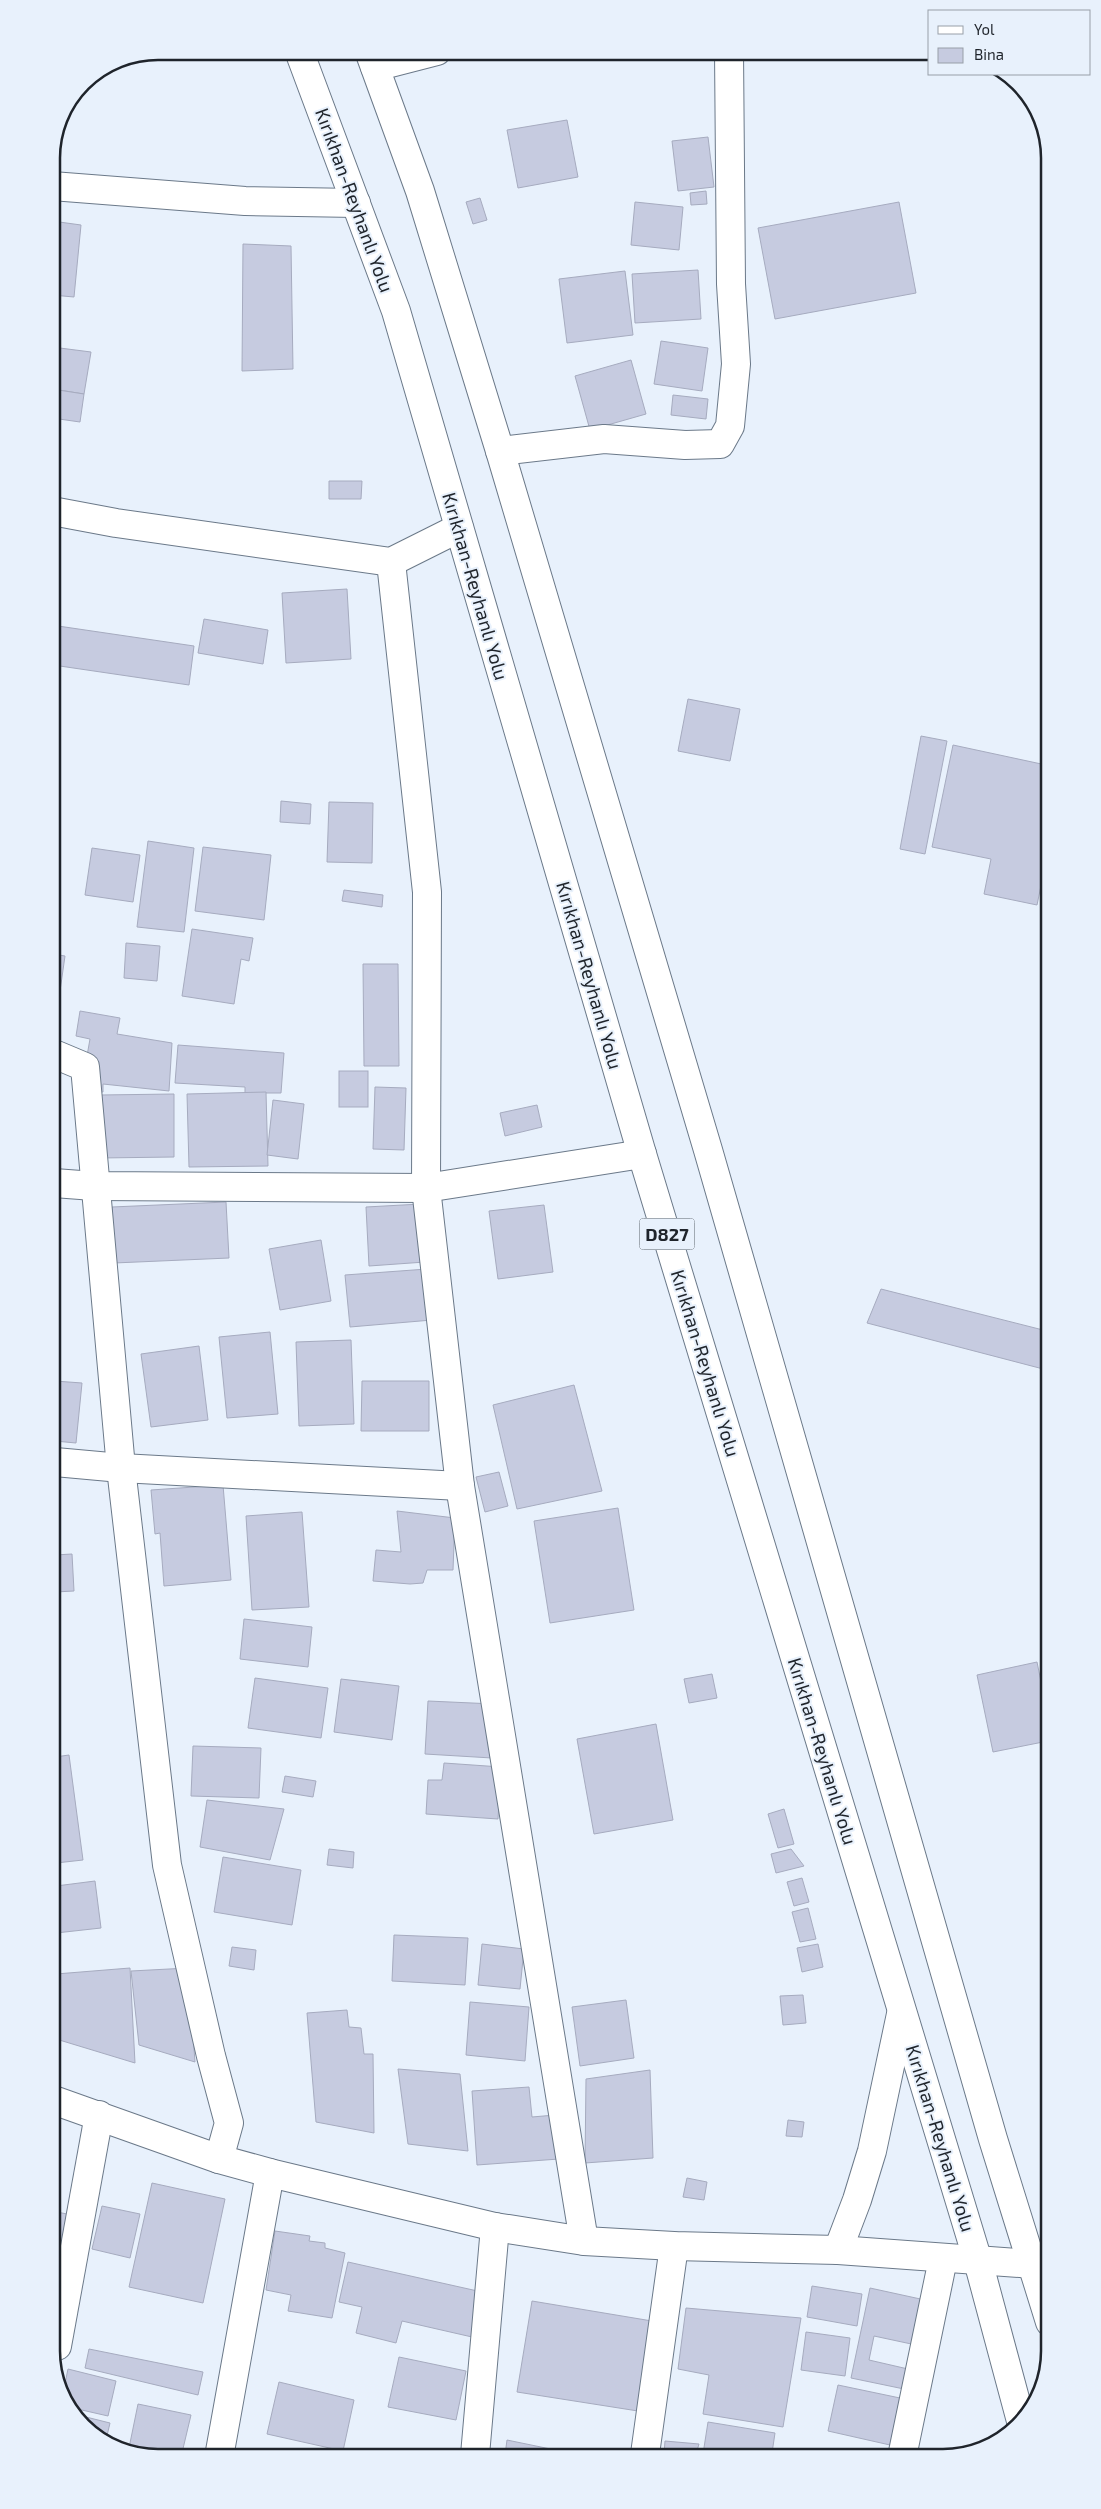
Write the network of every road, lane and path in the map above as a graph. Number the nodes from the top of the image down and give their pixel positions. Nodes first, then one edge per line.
1 (302, 60) edge
2 (372, 60) edge
3 (729, 60) edge
4 (60, 187) edge
5 (356, 203) junction
6 (500, 451) junction
7 (60, 512) edge
8 (459, 528) junction
9 (391, 562) junction
10 (60, 1057) edge
11 (642, 1154) junction
12 (60, 1183) edge
13 (94, 1186) junction
14 (426, 1188) junction
15 (60, 1462) edge
16 (121, 1468) junction
17 (460, 1486) junction
18 (902, 2010) junction
19 (60, 2102) edge
20 (99, 2115) junction
21 (219, 2159) junction
22 (270, 2174) junction
23 (495, 2227) junction
24 (584, 2241) junction
25 (674, 2246) junction
26 (838, 2250) junction
27 (943, 2259) junction
28 (978, 2261) junction
29 (1041, 2265) edge
30 (60, 2330) edge
31 (1019, 2413) edge
32 (220, 2449) edge
33 (476, 2449) edge
34 (646, 2449) edge
35 (904, 2449) edge

1 - 5 main road, Kırıkhan-Reyhanlı Yolu / D827
2 - 6 main road
3 - 6 main road
4 - 5 main road
5 - 8 main road, Kırıkhan-Reyhanlı Yolu / D827
6 - 29 main road
7 - 9 main road
8 - 9 main road
8 - 11 main road, Kırıkhan-Reyhanlı Yolu / D827
9 - 14 main road
10 - 13 main road
11 - 14 main road
11 - 18 main road, Kırıkhan-Reyhanlı Yolu / D827
12 - 13 main road
13 - 14 main road
13 - 16 main road
14 - 17 main road
15 - 16 main road
16 - 17 main road
16 - 21 main road
17 - 24 main road
18 - 26 main road
18 - 28 main road, Kırıkhan-Reyhanlı Yolu / D827
19 - 20 main road
20 - 21 main road
20 - 30 main road
21 - 22 main road
22 - 23 main road
22 - 32 main road
23 - 24 main road
23 - 33 main road
24 - 25 main road
25 - 26 main road
25 - 34 main road
26 - 27 main road
27 - 28 main road
27 - 35 main road
28 - 29 main road
28 - 31 main road, Kırıkhan-Reyhanlı Yolu / D827

